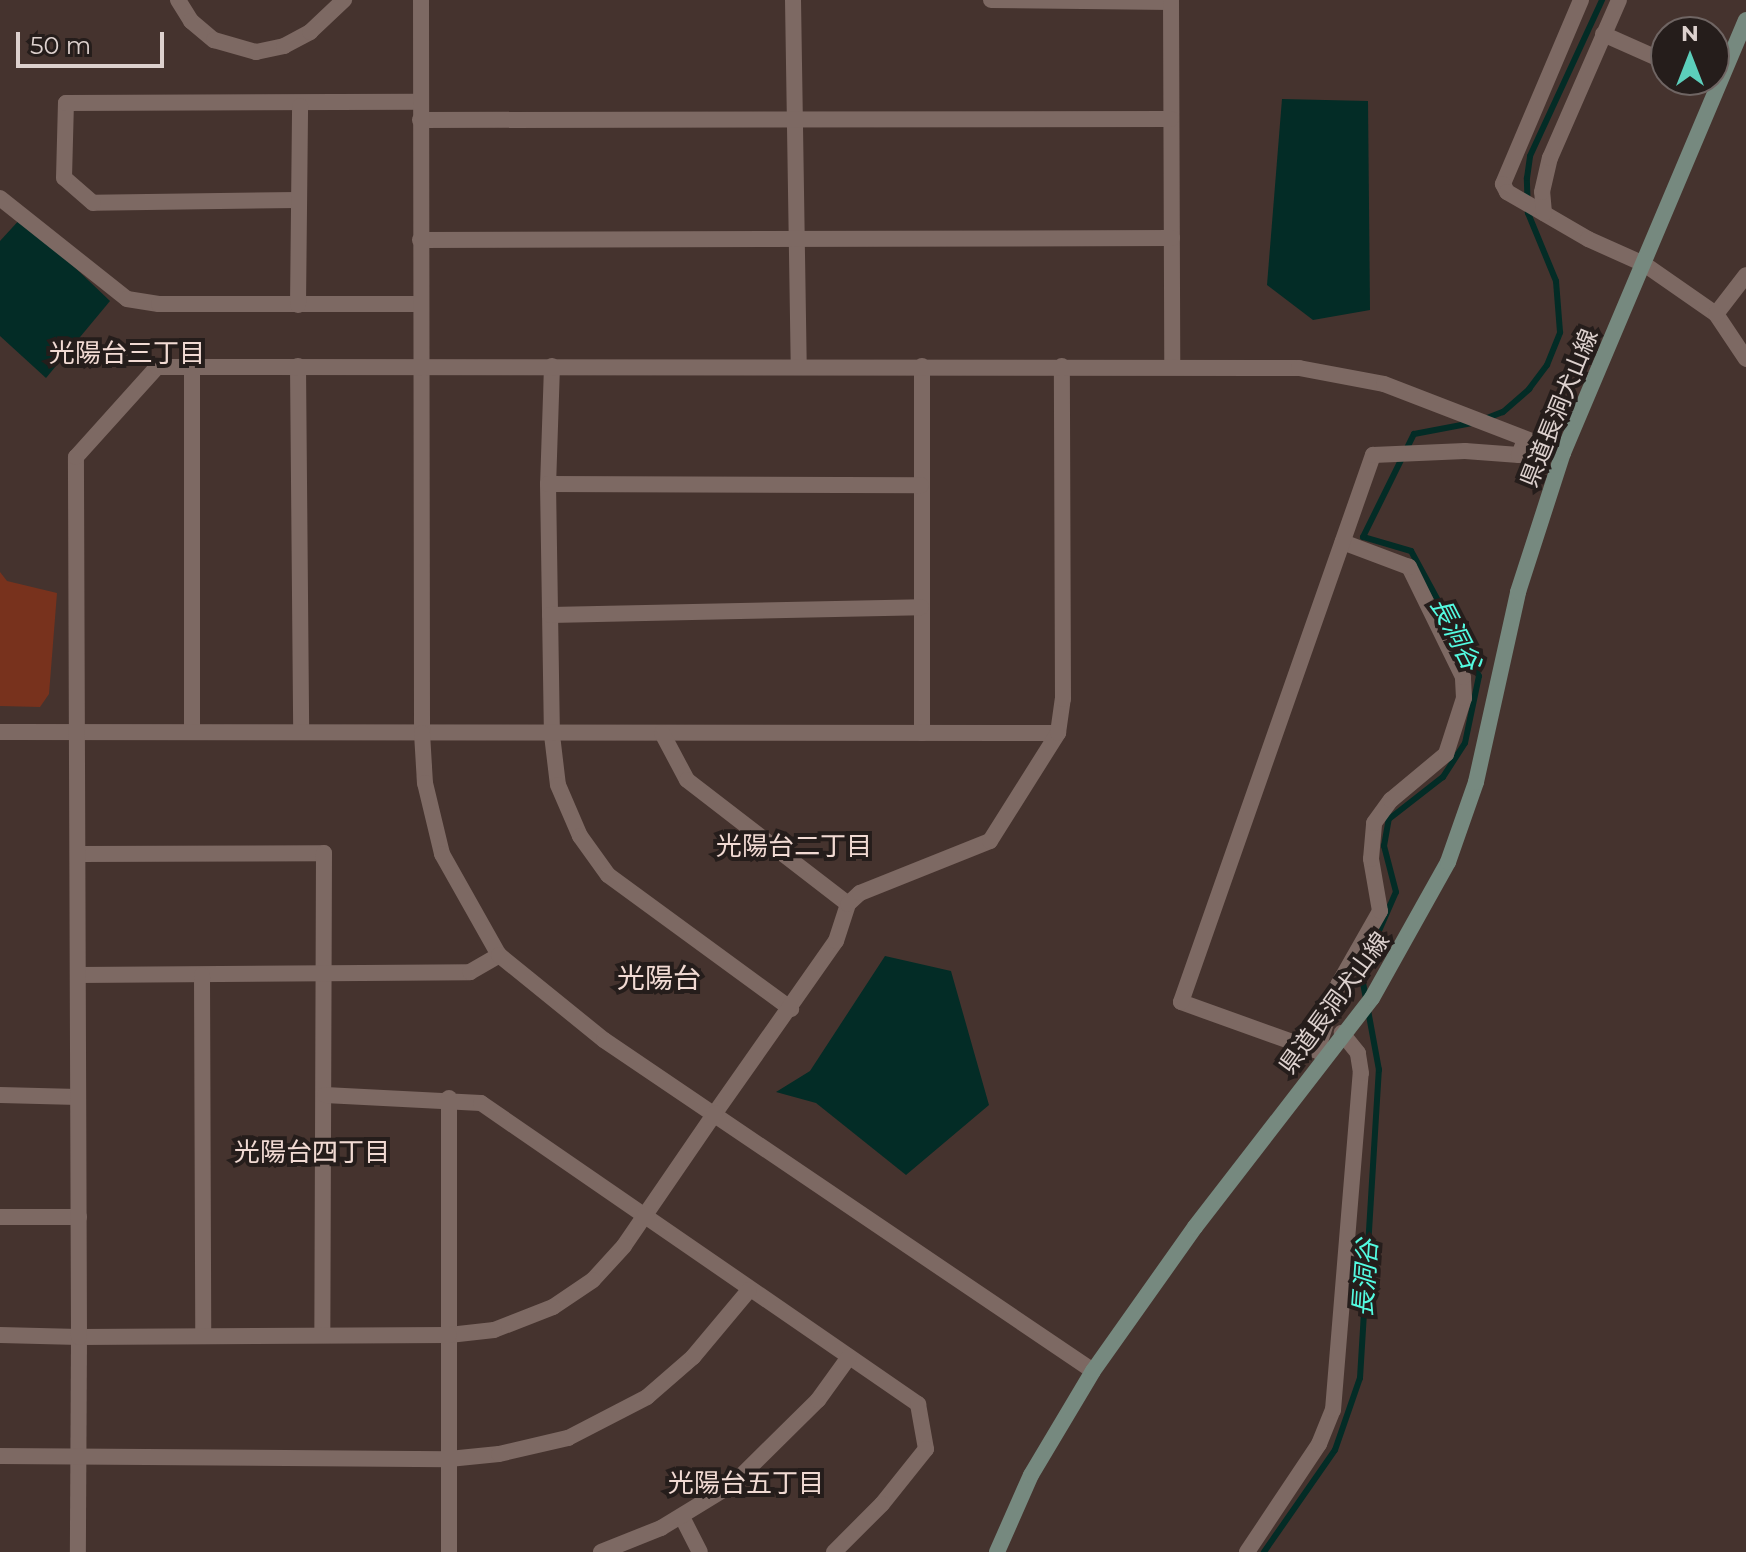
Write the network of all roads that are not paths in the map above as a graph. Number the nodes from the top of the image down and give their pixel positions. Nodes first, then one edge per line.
1 (178, 0) edge
2 (344, 0) edge
3 (421, 0) edge
4 (793, 0) edge
5 (991, 0) edge
6 (1581, 0) edge
7 (1619, 0) edge
8 (1171, 1) edge
9 (1746, 20) edge
10 (1603, 34) junction
11 (1730, 51) edge
12 (1650, 55) edge
13 (1708, 96) edge
14 (420, 102) junction
15 (300, 106) junction
16 (1171, 119) junction
17 (420, 120) junction
18 (795, 120) junction
19 (0, 198) edge
20 (297, 200) junction
21 (1540, 211) junction
22 (1172, 238) junction
23 (420, 240) junction
24 (801, 240) junction
25 (1644, 264) junction
26 (1746, 275) edge
27 (420, 304) junction
28 (298, 305) junction
29 (1716, 314) junction
30 (1746, 359) edge
31 (420, 365) junction
32 (799, 365) junction
33 (298, 366) junction
34 (552, 366) junction
35 (922, 366) junction
36 (1062, 366) junction
37 (1172, 366) junction
38 (192, 367) junction
39 (1525, 439) junction
40 (1563, 453) junction
41 (548, 484) junction
42 (921, 485) junction
43 (1343, 542) junction
44 (921, 607) junction
45 (550, 615) junction
46 (0, 732) edge
47 (74, 732) junction
48 (192, 732) junction
49 (301, 732) junction
50 (422, 733) junction
51 (662, 733) junction
52 (922, 733) junction
53 (1058, 733) junction
54 (552, 735) junction
55 (78, 854) junction
56 (848, 904) junction
57 (499, 955) junction
58 (324, 974) junction
59 (78, 975) junction
60 (202, 975) junction
61 (791, 1009) junction
62 (1342, 1033) junction
63 (1322, 1052) junction
64 (0, 1095) edge
65 (325, 1095) junction
66 (78, 1097) junction
67 (449, 1098) junction
68 (715, 1113) junction
69 (646, 1215) junction
70 (0, 1217) edge
71 (79, 1217) junction
72 (749, 1290) junction
73 (322, 1333) junction
74 (203, 1334) junction
75 (0, 1335) edge
76 (449, 1335) junction
77 (79, 1337) junction
78 (849, 1357) junction
79 (1093, 1371) junction
80 (0, 1456) edge
81 (80, 1456) junction
82 (449, 1459) junction
83 (682, 1517) junction
84 (78, 1552) edge
85 (449, 1552) edge
86 (601, 1552) edge
87 (700, 1552) edge
88 (834, 1552) edge
89 (997, 1552) edge
90 (1247, 1552) edge

1 - 2 street
3 - 14 street
4 - 18 street
5 - 8 street
6 - 21 street
7 - 10 street
8 - 16 street
9 - 11 main road, 県道長洞犬山線
10 - 12 street
10 - 21 street
13 - 25 main road, 県道長洞犬山線
14 - 15 street
14 - 17 street
15 - 20 street
15 - 20 street
16 - 18 street
16 - 22 street
17 - 18 street
17 - 23 street
18 - 24 street
19 - 28 street
20 - 28 street
21 - 25 street
22 - 24 street
22 - 37 street
23 - 24 street
23 - 27 street
24 - 32 street
25 - 29 street
25 - 40 main road, 県道長洞犬山線
26 - 29 street
27 - 28 street
27 - 31 street
29 - 30 street
31 - 33 street
31 - 34 street
31 - 50 street
32 - 34 street
32 - 35 street
33 - 38 street
33 - 49 street
34 - 41 street
35 - 36 street
35 - 42 street
36 - 37 street
36 - 53 street
37 - 39 street
38 - 47 street
38 - 48 street
39 - 40 street
39 - 43 street
40 - 62 main road, 県道長洞犬山線
41 - 42 street
41 - 45 street
42 - 44 street
43 - 63 street
43 - 63 street
44 - 45 street
44 - 52 street
45 - 54 street
46 - 47 street
47 - 48 street
47 - 55 street
48 - 49 street
49 - 50 street
50 - 54 street
50 - 57 street
51 - 52 street
51 - 54 street
51 - 56 street
52 - 53 street
53 - 56 street
54 - 61 street
55 - 58 street
55 - 59 street
56 - 61 street
57 - 58 street
57 - 68 street
58 - 60 street
58 - 65 street
59 - 60 street
59 - 66 street
60 - 74 street
61 - 68 street
62 - 63 main road, 県道長洞犬山線
62 - 90 street
63 - 79 main road, 県道長洞犬山線
64 - 66 street
65 - 67 street
65 - 73 street
66 - 71 street
67 - 69 street
67 - 76 street
68 - 69 street
68 - 79 street
69 - 72 street
69 - 76 street
70 - 71 street
71 - 77 street
72 - 78 street
72 - 82 street
73 - 74 street
73 - 76 street
74 - 77 street
75 - 77 street
76 - 82 street
77 - 81 street
78 - 83 street
78 - 88 street
79 - 89 main road, 県道長洞犬山線
80 - 81 street
81 - 82 street
81 - 84 street
82 - 85 street
83 - 86 street
83 - 87 street

